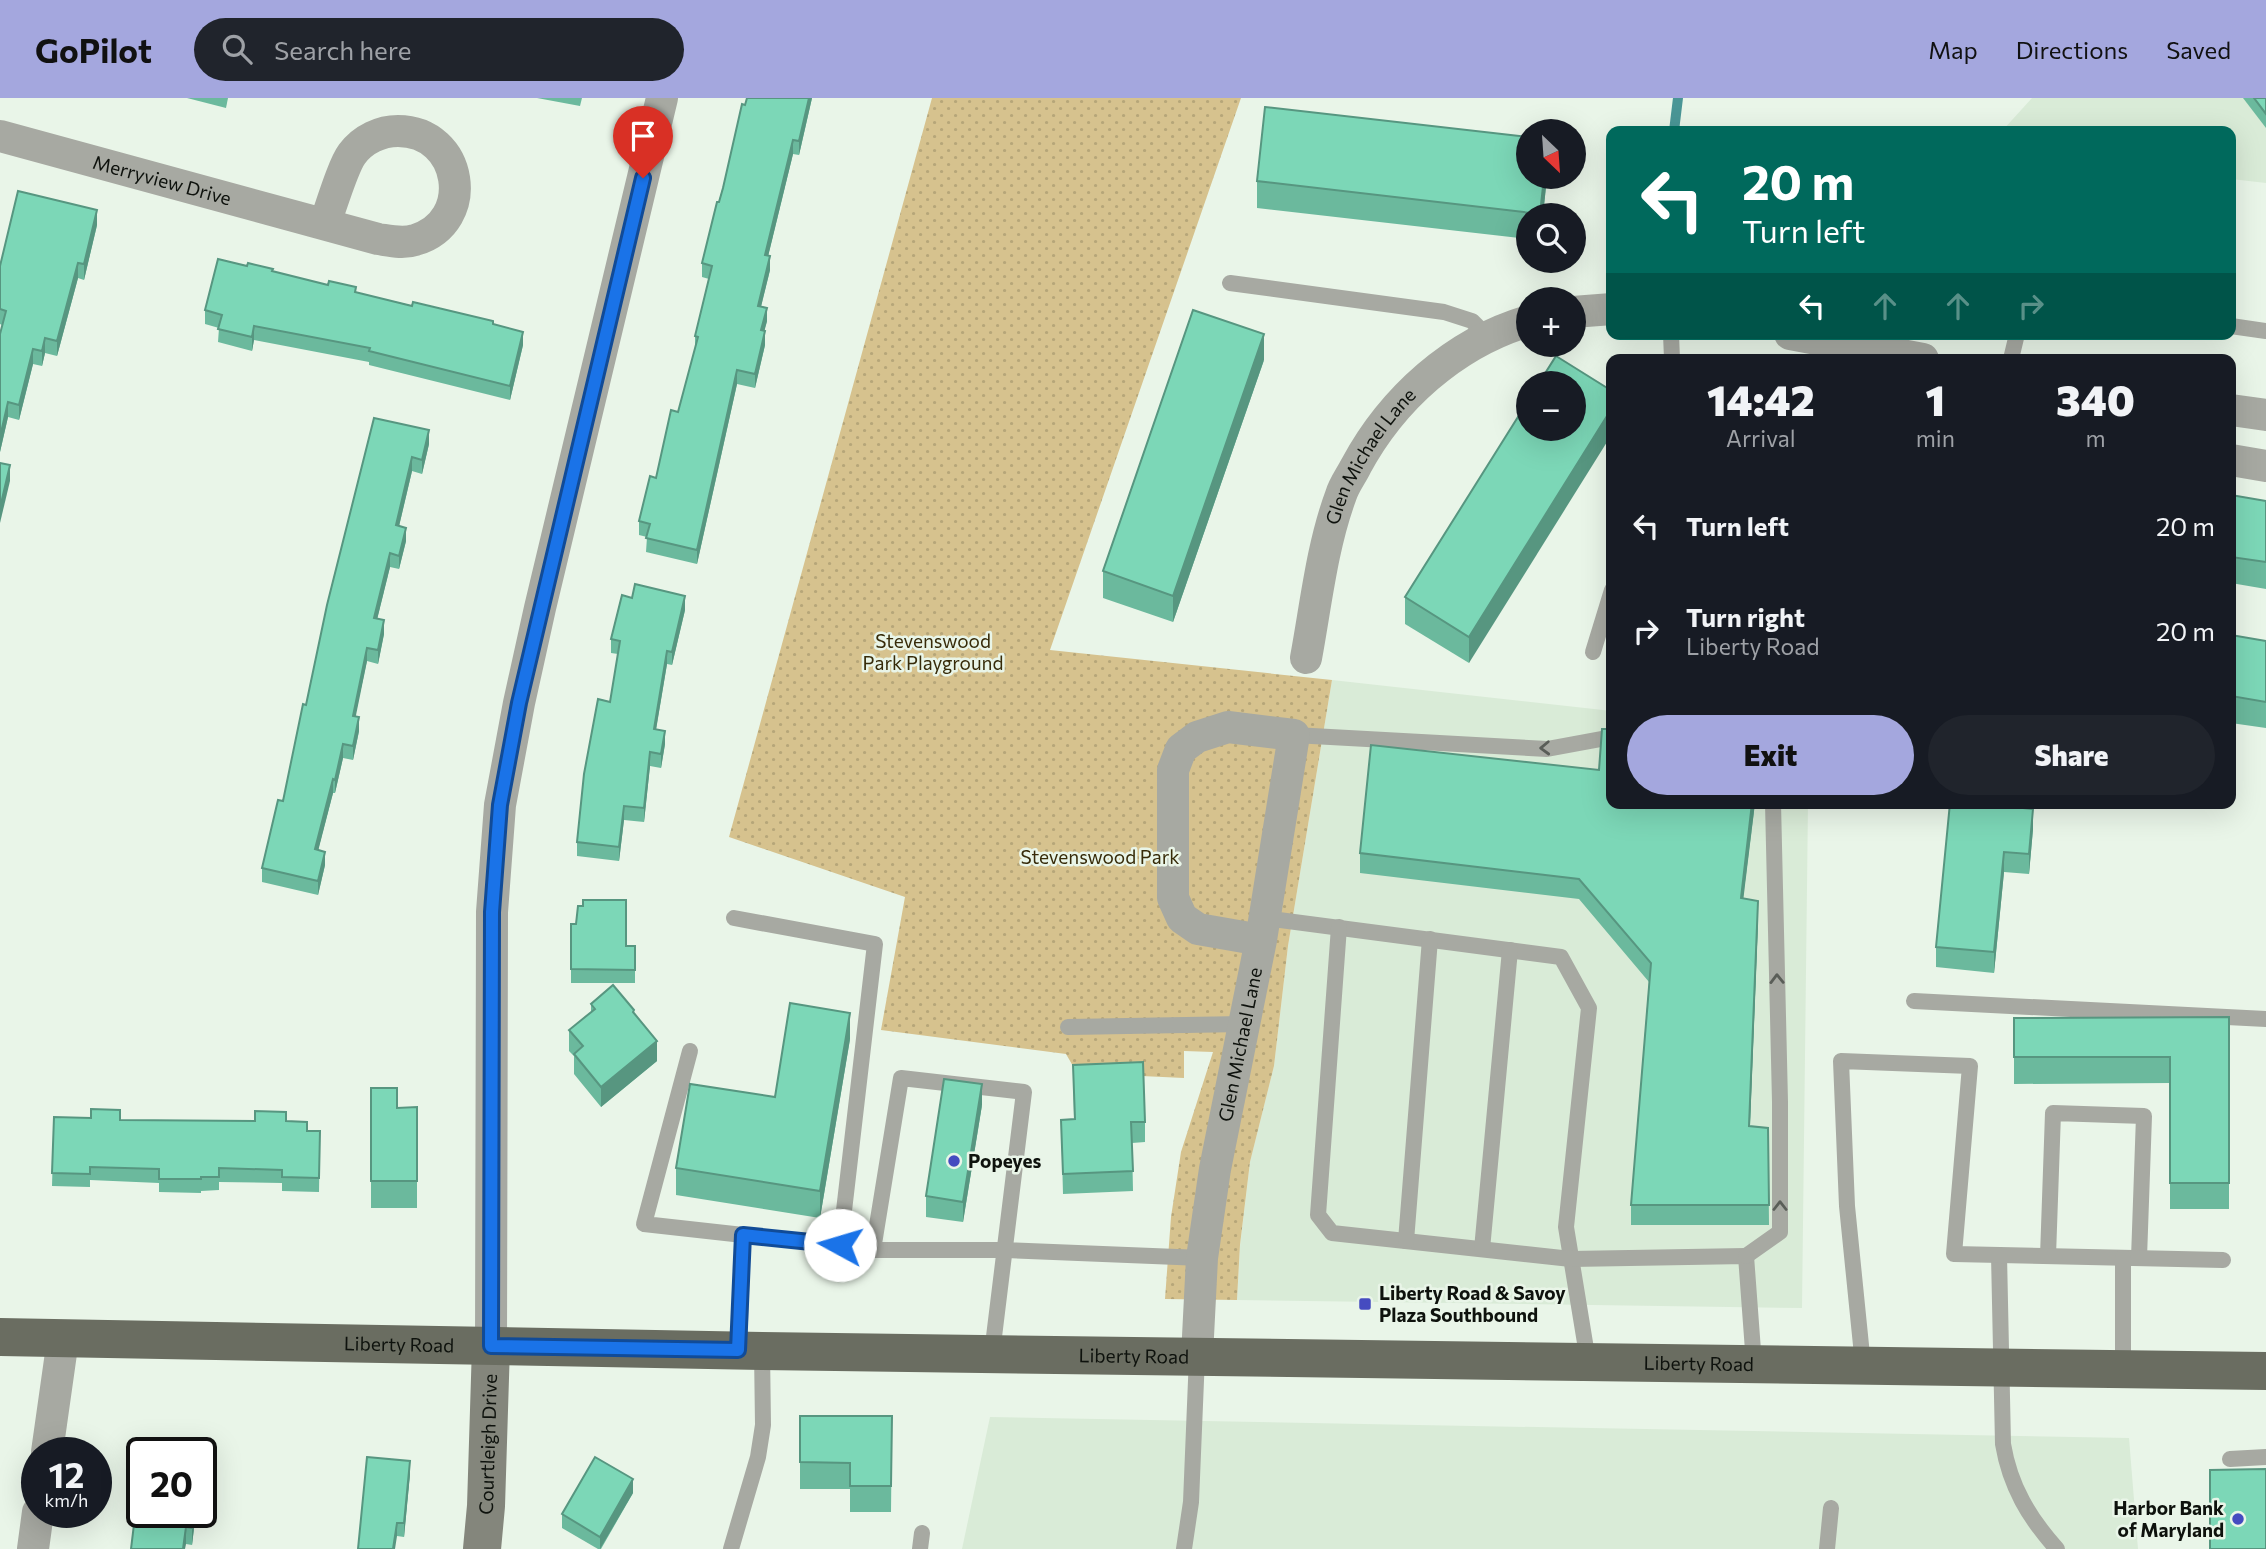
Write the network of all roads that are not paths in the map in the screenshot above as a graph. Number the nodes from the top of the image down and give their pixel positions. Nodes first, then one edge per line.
1 (662, 98) edge
2 (0, 136) edge
3 (325, 223) dead end
4 (1230, 283) dead end
5 (1606, 309) edge
6 (1586, 311) edge
7 (1516, 325) edge
8 (2236, 327) edge
9 (2266, 331) edge
10 (1489, 338) junction
11 (1822, 340) edge
12 (1896, 354) edge
13 (2236, 411) edge
14 (2266, 415) edge
15 (2236, 461) edge
16 (2266, 466) edge
17 (1606, 610) edge
18 (1593, 652) dead end
19 (1306, 658) dead end
20 (1294, 735) junction
21 (1606, 738) edge
22 (1773, 809) edge
23 (734, 918) dead end
24 (1339, 927) junction
25 (1262, 929) junction
26 (1430, 939) junction
27 (1510, 950) junction
28 (1914, 1001) dead end
29 (2266, 1019) edge
30 (1244, 1024) junction
31 (1068, 1027) dead end
32 (690, 1051) dead end
33 (743, 1235) junction
34 (1406, 1241) junction
35 (1482, 1249) junction
36 (1006, 1250) junction
37 (1999, 1255) junction
38 (1746, 1256) junction
39 (2048, 1256) junction
40 (1202, 1258) junction
41 (2131, 1258) junction
42 (1571, 1259) junction
43 (2223, 1259) dead end
44 (0, 1337) edge
45 (62, 1339) junction
46 (491, 1346) junction
47 (750, 1351) junction
48 (992, 1353) junction
49 (1197, 1356) junction
50 (1588, 1361) junction
51 (1754, 1364) junction
52 (1863, 1365) junction
53 (2000, 1367) junction
54 (2123, 1368) junction
55 (2266, 1371) edge
56 (49, 1437) edge
57 (2266, 1457) edge
58 (2230, 1459) dead end
59 (1831, 1508) dead end
60 (36, 1528) edge
61 (33, 1549) edge
62 (482, 1549) edge
63 (732, 1549) edge
64 (1184, 1549) edge
65 (1828, 1549) edge
66 (2057, 1549) edge

1 - 46 street, Courtleigh Drive
2 - 3 street, Merryview Drive
4 - 10 lane
5 - 6 street
7 - 10 street, Glen Michael Lane
8 - 9 lane
10 - 19 street, Glen Michael Lane
11 - 12 street
13 - 14 street
15 - 16 street
17 - 18 lane
21 -> 20 lane
20 - 25 street, Glen Michael Lane
20 - 25 street
38 -> 22 lane
23 - 33 lane
24 - 25 lane
24 - 26 lane
24 - 34 lane
25 - 30 street, Glen Michael Lane
26 - 27 lane
26 - 34 lane
27 - 35 lane
27 - 42 lane
28 - 29 lane
30 - 31 lane
30 - 40 street, Glen Michael Lane
32 - 33 lane
33 - 47 lane
34 - 35 lane
35 - 42 lane
36 - 36 lane
36 - 40 lane
36 - 48 lane
37 - 39 lane
37 - 52 lane
37 - 53 lane
38 - 42 lane
38 - 51 lane
39 - 41 lane
39 - 41 lane
40 - 49 street, Glen Michael Lane
41 - 43 lane
41 - 54 lane
42 - 50 lane
44 - 45 main road, Liberty Road
45 - 46 main road, Liberty Road
45 - 56 street
46 - 47 main road, Liberty Road
46 - 62 street, Courtleigh Drive
47 - 48 main road, Liberty Road
47 - 63 lane
48 - 49 main road, Liberty Road
49 - 50 main road, Liberty Road
49 - 64 lane
50 - 51 main road, Liberty Road
51 - 52 main road, Liberty Road
52 - 53 main road, Liberty Road
53 - 54 main road, Liberty Road
53 - 66 lane
54 - 55 main road, Liberty Road
57 - 58 lane
59 - 65 lane
60 - 61 street

